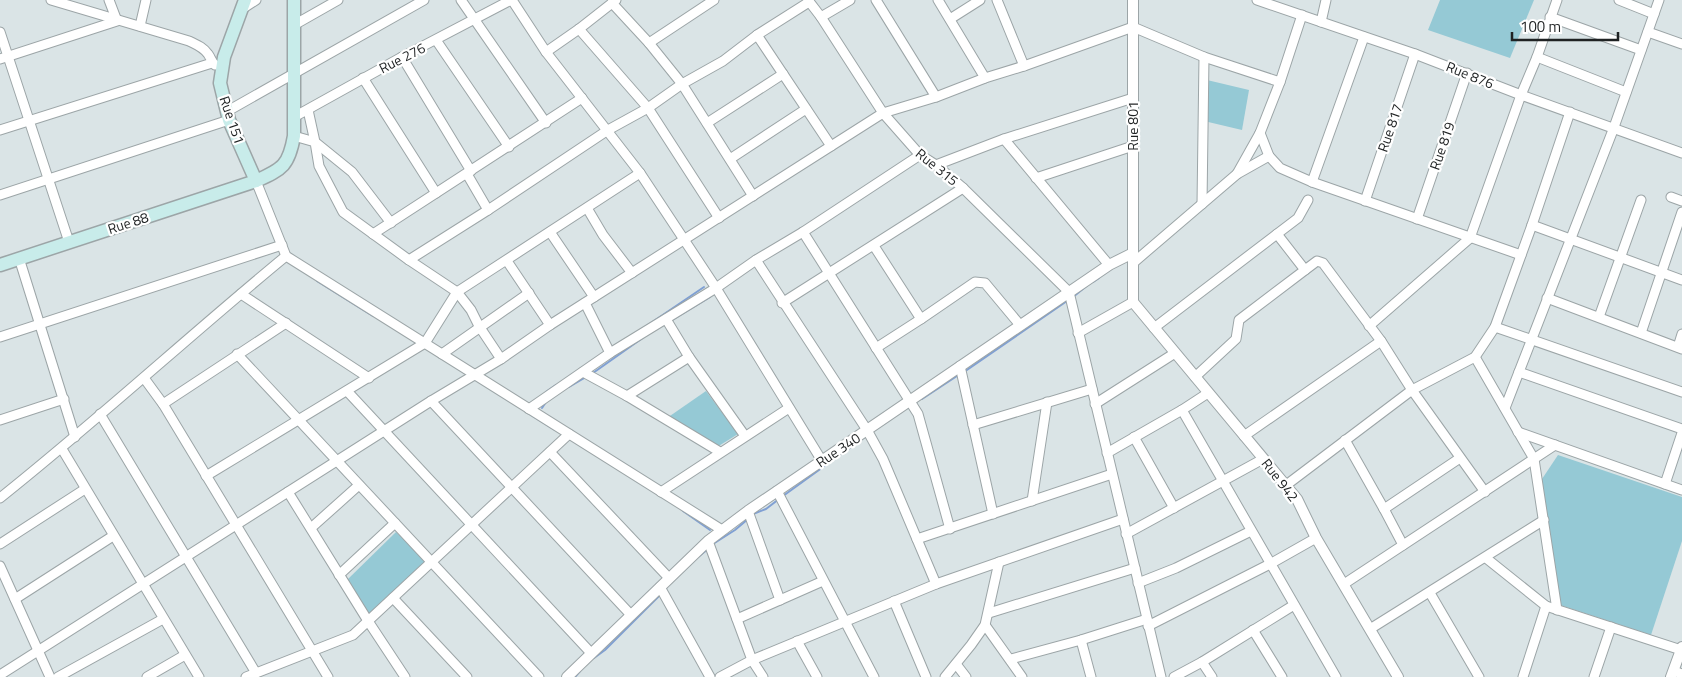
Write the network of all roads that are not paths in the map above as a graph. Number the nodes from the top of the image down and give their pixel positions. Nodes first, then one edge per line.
1 (109, 0) edge
2 (146, 0) edge
3 (256, 0) edge
4 (294, 0) edge
5 (338, 0) edge
6 (424, 0) edge
7 (461, 0) edge
8 (511, 0) edge
9 (714, 0) edge
10 (850, 0) edge
11 (876, 0) edge
12 (938, 0) edge
13 (980, 0) edge
14 (997, 0) edge
15 (1133, 0) edge
16 (1257, 0) edge
17 (1326, 0) edge
18 (1556, 0) edge
19 (1619, 0) edge
20 (1659, 0) edge
21 (55, 1) edge
22 (808, 1) edge
23 (614, 2) edge
24 (243, 4) edge
25 (1654, 14) junction
26 (1302, 15) junction
27 (821, 17) junction
28 (1550, 18) junction
29 (950, 19) junction
30 (474, 20) junction
31 (117, 21) junction
32 (1321, 22) junction
33 (294, 25) junction
34 (140, 26) junction
35 (1133, 27) junction
36 (579, 29) junction
37 (0, 32) edge
38 (1648, 32) junction
39 (757, 35) junction
40 (1364, 37) junction
41 (436, 40) junction
42 (649, 43) junction
43 (1682, 44) edge
44 (1641, 50) junction
45 (546, 52) junction
46 (1415, 54) junction
47 (402, 57) junction
48 (1204, 57) junction
49 (4, 58) edge
50 (1536, 58) junction
51 (217, 66) junction
52 (1024, 66) junction
53 (1468, 73) junction
54 (783, 74) junction
55 (294, 75) junction
56 (363, 78) junction
57 (985, 78) junction
58 (1280, 82) junction
59 (682, 84) junction
60 (1626, 92) junction
61 (1521, 95) junction
62 (936, 97) junction
63 (582, 98) junction
64 (1133, 98) junction
65 (648, 108) junction
66 (806, 109) junction
67 (308, 110) junction
68 (1570, 112) junction
69 (883, 113) junction
70 (228, 116) junction
71 (294, 117) junction
72 (30, 121) junction
73 (546, 123) junction
74 (707, 123) junction
75 (0, 130) edge
76 (608, 130) junction
77 (1613, 130) junction
78 (1260, 133) junction
79 (294, 136) junction
80 (1004, 139) junction
81 (316, 142) junction
82 (831, 146) junction
83 (1133, 146) junction
84 (509, 147) junction
85 (1682, 153) edge
86 (920, 155) junction
87 (1269, 156) junction
88 (730, 160) junction
89 (936, 165) junction
90 (469, 172) junction
91 (640, 173) junction
92 (1237, 174) junction
93 (1036, 178) junction
94 (49, 179) junction
95 (256, 181) junction
96 (1312, 182) junction
97 (963, 188) junction
98 (436, 193) junction
99 (0, 195) edge
100 (754, 196) junction
101 (1671, 197) dead end
102 (1308, 200) dead end
103 (1641, 200) dead end
104 (1365, 201) junction
105 (1682, 201) edge
106 (1202, 204) junction
107 (587, 208) junction
108 (488, 210) junction
109 (1682, 212) edge
110 (719, 218) junction
111 (1417, 219) junction
112 (390, 223) junction
113 (1532, 225) junction
114 (550, 232) junction
115 (803, 232) junction
116 (373, 234) junction
117 (1277, 234) junction
118 (1470, 238) junction
119 (1570, 239) junction
120 (684, 240) junction
121 (69, 242) junction
122 (282, 245) junction
123 (874, 246) junction
124 (1521, 255) junction
125 (286, 256) junction
126 (1620, 257) junction
127 (19, 258) junction
128 (1133, 258) junction
129 (409, 260) junction
130 (756, 260) junction
131 (507, 261) junction
132 (0, 264) edge
133 (1109, 265) junction
134 (1305, 270) junction
135 (1661, 272) junction
136 (632, 273) junction
137 (829, 274) junction
138 (1682, 280) edge
139 (716, 288) junction
140 (457, 292) junction
141 (1068, 292) junction
142 (529, 293) junction
143 (242, 294) junction
144 (594, 297) junction
145 (1548, 298) junction
146 (782, 302) junction
147 (1133, 302) junction
148 (585, 303) junction
149 (1599, 317) junction
150 (666, 319) junction
151 (921, 319) junction
152 (286, 323) junction
153 (40, 324) junction
154 (550, 325) junction
155 (1020, 325) junction
156 (479, 326) junction
157 (1370, 326) junction
158 (1495, 327) junction
159 (1154, 328) junction
160 (1078, 333) junction
161 (1641, 333) junction
162 (1682, 334) edge
163 (0, 337) edge
164 (1531, 339) junction
165 (1381, 341) junction
166 (425, 343) junction
167 (876, 348) junction
168 (1680, 348) edge
169 (610, 353) junction
170 (1175, 353) junction
171 (237, 354) junction
172 (442, 354) junction
173 (689, 357) junction
174 (1475, 357) junction
175 (501, 358) junction
176 (960, 366) junction
177 (583, 372) junction
178 (1519, 372) junction
179 (474, 374) junction
180 (1195, 377) junction
181 (144, 378) junction
182 (369, 378) junction
183 (1092, 389) junction
184 (1412, 390) junction
185 (347, 391) junction
186 (1682, 392) edge
187 (1208, 393) junction
188 (627, 396) junction
189 (64, 399) junction
190 (909, 400) junction
191 (431, 401) junction
192 (1047, 402) junction
193 (163, 404) junction
194 (1096, 404) junction
195 (789, 408) junction
196 (1505, 408) junction
197 (529, 409) junction
198 (1182, 410) junction
199 (100, 414) junction
200 (0, 420) edge
201 (298, 420) junction
202 (973, 425) junction
203 (1682, 429) edge
204 (867, 430) junction
205 (384, 431) junction
206 (1518, 432) junction
207 (1682, 433) edge
208 (569, 434) junction
209 (745, 436) junction
210 (1244, 436) junction
211 (76, 437) junction
212 (1134, 437) junction
213 (1346, 440) junction
214 (1555, 445) junction
215 (62, 449) junction
216 (550, 452) junction
217 (720, 452) junction
218 (1107, 453) junction
219 (1263, 458) junction
220 (1460, 458) junction
221 (1534, 459) junction
222 (337, 461) junction
223 (822, 461) junction
224 (1112, 474) junction
225 (206, 476) junction
226 (1222, 481) junction
227 (358, 484) junction
228 (1665, 484) junction
229 (1285, 486) junction
230 (512, 488) junction
231 (85, 489) junction
232 (1682, 490) edge
233 (777, 491) junction
234 (288, 492) junction
235 (661, 492) junction
236 (1485, 492) junction
237 (0, 498) edge
238 (1032, 501) junction
239 (1174, 508) junction
240 (1384, 510) junction
241 (748, 511) junction
242 (993, 514) junction
243 (1123, 519) junction
244 (1544, 520) junction
245 (395, 523) junction
246 (235, 525) junction
247 (471, 525) junction
248 (311, 528) junction
249 (950, 529) junction
250 (722, 530) junction
251 (1251, 531) junction
252 (1126, 534) junction
253 (113, 536) junction
254 (1316, 538) junction
255 (917, 539) junction
256 (708, 541) junction
257 (0, 544) edge
258 (1403, 545) junction
259 (187, 556) junction
260 (1486, 558) junction
261 (431, 562) junction
262 (1000, 562) junction
263 (1270, 564) junction
264 (0, 566) edge
265 (1134, 568) junction
266 (339, 575) junction
267 (669, 578) junction
268 (823, 581) junction
269 (1138, 583) junction
270 (143, 584) junction
271 (936, 584) junction
272 (1344, 584) junction
273 (660, 587) junction
274 (1430, 592) junction
275 (393, 598) junction
276 (15, 599) junction
277 (780, 600) junction
278 (894, 600) junction
279 (1294, 605) junction
280 (1546, 606) junction
281 (1557, 610) junction
282 (989, 613) junction
283 (631, 615) junction
284 (163, 619) junction
285 (737, 619) junction
286 (368, 621) junction
287 (844, 621) junction
288 (1148, 622) junction
289 (985, 624) junction
290 (1611, 627) junction
291 (1370, 629) junction
292 (1253, 630) junction
293 (1081, 640) junction
294 (797, 641) junction
295 (1681, 649) edge
296 (39, 650) junction
297 (312, 650) junction
298 (591, 653) junction
299 (184, 655) junction
300 (1011, 659) junction
301 (752, 660) junction
302 (1202, 662) junction
303 (956, 664) junction
304 (270, 668) junction
305 (256, 673) junction
306 (1676, 674) edge
307 (0, 675) edge
308 (50, 677) edge
309 (58, 677) edge
310 (148, 677) edge
311 (199, 677) edge
312 (246, 677) edge
313 (273, 677) edge
314 (328, 677) edge
315 (405, 677) edge
316 (467, 677) edge
317 (539, 677) edge
318 (567, 677) edge
319 (710, 677) edge
320 (720, 677) edge
321 (764, 677) edge
322 (817, 677) edge
323 (874, 677) edge
324 (926, 677) edge
325 (945, 677) edge
326 (966, 677) edge
327 (1022, 677) edge
328 (1091, 677) edge
329 (1161, 677) edge
330 (1174, 677) edge
331 (1212, 677) edge
332 (1282, 677) edge
333 (1336, 677) edge
334 (1398, 677) edge
335 (1479, 677) edge
336 (1524, 677) edge
337 (1594, 677) edge

1 - 31 street
2 - 34 street
3 - 24 street
4 - 33 main road, Rue 88
5 - 33 street
6 - 55 street
7 - 30 street
8 - 30 street, Rue 276
8 - 45 street
9 - 42 street
10 - 27 street
11 - 62 street
12 - 29 street
13 - 29 street
14 - 52 street
15 - 35 street, Rue 801
16 - 26 street, Rue 876
17 - 32 street
18 - 28 street
19 - 25 street
20 - 25 street
21 - 31 street
22 - 27 street, Rue 315
22 - 39 street
23 - 36 street
23 - 42 street
24 - 51 main road, Rue 151
25 - 38 street
26 - 32 street, Rue 876
26 - 58 street
27 - 69 street, Rue 315
28 - 44 street
28 - 50 street
29 - 57 street
30 - 41 street, Rue 276
30 - 73 street
31 - 34 street
31 - 49 street
32 - 40 street, Rue 876
33 - 55 main road, Rue 88
34 - 51 street
35 - 48 street
35 - 52 street
35 - 64 street, Rue 801
36 - 45 street
36 - 65 street
37 - 49 street
38 - 43 street
38 - 44 street
39 - 54 street
39 - 59 street
40 - 46 street, Rue 876
40 - 96 street
41 - 47 street, Rue 276
41 - 84 street
42 - 59 street
44 - 60 street
45 - 63 street
46 - 53 street, Rue 876
46 - 104 street, Rue 817
47 - 56 street, Rue 276
47 - 90 street
48 - 58 street
48 - 106 street
49 - 72 street
50 - 60 street
50 - 61 street
51 - 70 main road, Rue 151
51 - 72 street
52 - 57 street
53 - 61 street, Rue 876
53 - 111 street, Rue 819
54 - 66 street
54 - 74 street
55 - 70 street
55 - 71 main road, Rue 88
56 - 67 street, Rue 276
56 - 98 street
57 - 62 street
58 - 78 street
59 - 65 street
59 - 74 street
60 - 77 street
61 - 68 street, Rue 876
61 - 118 street
62 - 69 street
63 - 73 street
63 - 76 street
64 - 80 street
64 - 83 street, Rue 801
65 - 76 street
65 - 110 street
66 - 82 street
66 - 88 street
67 - 71 street, Rue 276
67 - 81 street
68 - 77 street, Rue 876
68 - 113 street
69 - 82 street
69 - 86 street, Rue 315
70 - 94 street
70 - 95 main road, Rue 151
71 - 79 main road, Rue 88
72 - 75 street
72 - 94 street
73 - 84 street
74 - 88 street
76 - 91 street
76 - 108 street
77 - 85 street, Rue 876
77 - 119 street
78 - 87 street
78 - 92 street
79 - 81 street
79 - 95 main road, Rue 88
80 - 89 street
80 - 93 street
81 - 112 street
81 - 116 street
82 - 100 street
83 - 93 street
83 - 128 street, Rue 801
84 - 90 street
86 - 89 street, Rue 315
86 - 115 street
87 - 92 street
87 - 96 street
88 - 100 street
89 - 97 street, Rue 315
90 - 98 street
90 - 108 street
91 - 107 street
91 - 120 street
92 - 106 street
93 - 133 street
94 - 99 street
94 - 121 street
95 - 121 main road, Rue 88
95 - 122 street
96 - 104 street
97 - 123 street
97 - 141 street, Rue 315
98 - 112 street
100 - 110 street
101 - 105 street
102 - 117 street
103 - 126 street
104 - 111 street
106 - 128 street
107 - 114 street
107 - 136 street
108 - 129 street
109 - 135 street
110 - 120 street
111 - 118 street
112 - 116 street
113 - 119 street
113 - 124 street
114 - 131 street
114 - 144 street
115 - 130 street
115 - 137 street
116 - 129 street
117 - 134 street
117 - 159 street
118 - 124 street
118 - 157 street
119 - 126 street
119 - 145 street
120 - 136 street
120 - 139 street
121 - 127 main road, Rue 88
122 - 125 street
122 - 153 street
123 - 137 street
123 - 151 street
124 - 158 street
125 - 143 street
125 - 166 street
126 - 135 street
126 - 149 street
127 - 132 main road, Rue 88
127 - 153 street
128 - 133 street, Rue 340
128 - 147 street, Rue 801
129 - 140 street
130 - 139 street
130 - 146 street
131 - 140 street
131 - 142 street
133 - 141 street, Rue 340
134 - 157 street
134 - 180 street
135 - 138 street
135 - 161 street
136 - 144 street
137 - 146 street
137 - 167 street
139 - 150 street
139 - 195 street
140 - 156 street
140 - 166 street
141 - 155 street, Rue 340
141 - 160 street
142 - 154 street
142 - 156 street
143 - 152 street
143 - 181 street
144 - 148 street
145 - 149 street
145 - 164 street
146 - 204 street
147 - 159 street, Rue 942
147 - 160 street
148 - 154 street
148 - 169 street
149 - 161 street
150 - 169 street
150 - 173 street
151 - 155 street
151 - 167 street
152 - 171 street
152 - 182 street
153 - 163 street
153 - 189 street
154 - 175 street
155 - 176 street, Rue 340
156 - 172 street
156 - 175 street
157 - 165 street
158 - 164 street
158 - 174 street
159 - 170 street, Rue 942
160 - 183 street
161 - 168 street
162 - 168 street
164 - 178 street
164 - 186 street
165 - 184 street
165 - 210 street
166 - 172 street
166 - 182 street
167 - 190 street
169 - 177 street
170 - 180 street, Rue 942
170 - 194 street
171 - 193 street
171 - 201 street
172 - 179 street
173 - 188 street
173 - 209 street
174 - 184 street
174 - 196 street
175 - 179 street
176 - 190 street, Rue 340
176 - 202 street
177 - 188 street
177 - 197 street
178 - 196 street
178 - 203 street
179 - 191 street
179 - 197 street
180 - 187 street, Rue 942
181 - 193 street
181 - 199 street
182 - 185 street
183 - 192 street
183 - 194 street
184 - 213 street
184 - 220 street
185 - 201 street
185 - 205 street
187 - 198 street
187 - 210 street, Rue 942
188 - 217 street
189 - 200 street
189 - 211 street
190 - 204 street, Rue 340
190 - 249 street
191 - 205 street
191 - 230 street
192 - 202 street
192 - 238 street
193 - 225 street
194 - 218 street
195 - 209 street
195 - 223 street
196 - 206 street
197 - 208 street
198 - 212 street
198 - 226 street
199 - 211 street
199 - 259 street
201 - 222 street
201 - 225 street
202 - 242 street
204 - 223 street, Rue 340
204 - 255 street
205 - 222 street
205 - 247 street
206 - 214 street
206 - 221 street
207 - 228 street
208 - 216 street
208 - 235 street
209 - 217 street
210 - 219 street, Rue 942
211 - 215 street
212 - 218 street
212 - 239 street
213 - 229 street
213 - 240 street
214 - 221 street
214 - 228 street
215 - 231 street
215 - 237 street
216 - 230 street
216 - 267 street
217 - 235 street
218 - 224 street
219 - 226 street
219 - 229 street, Rue 942
220 - 236 street
220 - 240 street
221 - 236 street
221 - 244 street
222 - 227 street
222 - 234 street
223 - 233 street, Rue 340
224 - 238 street
224 - 243 street
225 - 246 street
226 - 239 street
226 - 251 street
227 - 245 street
227 - 248 street
228 - 232 street
229 - 254 street, Rue 942
230 - 247 street
230 - 283 street
231 - 253 street
231 - 257 street
233 - 241 street, Rue 340
233 - 268 street
234 - 246 street
234 - 248 street
235 - 250 street
236 - 258 street
238 - 242 street
239 - 252 street
240 - 258 street
241 - 250 street, Rue 340
241 - 277 street
242 - 249 street
243 - 252 street
243 - 262 street
244 - 260 street
244 - 281 street
245 - 261 street
245 - 266 street
246 - 259 street
246 - 297 street
247 - 261 street
247 - 298 street
248 - 266 street
249 - 255 street
250 - 256 street, Rue 340
251 - 263 street
251 - 269 street
252 - 265 street
253 - 270 street
253 - 276 street
254 - 263 street
254 - 272 street, Rue 942
255 - 271 street
256 - 267 street, Rue 340
256 - 285 street
258 - 272 street
259 - 270 street
259 - 305 street
260 - 274 street
260 - 280 street
261 - 275 street
261 - 317 street
262 - 271 street
262 - 282 street
263 - 279 street
263 - 288 street
264 - 276 street
265 - 269 street
265 - 282 street
266 - 286 street
267 - 273 street, Rue 340
268 - 277 street
268 - 287 street
269 - 288 street
270 - 284 street
270 - 296 street
271 - 278 street
272 - 291 street, Rue 942
273 - 283 street, Rue 340
273 - 319 street
274 - 291 street
274 - 335 street
275 - 286 street
275 - 316 street
276 - 296 street
277 - 285 street
278 - 287 street
278 - 324 street
279 - 292 street
279 - 333 street
280 - 281 street
280 - 336 street
281 - 290 street
282 - 289 street
283 - 298 street, Rue 340
284 - 299 street
284 - 309 street
285 - 301 street
286 - 297 street
286 - 315 street
287 - 294 street
287 - 323 street
288 - 293 street
288 - 329 street
289 - 300 street
289 - 303 street
290 - 295 street
290 - 337 street
291 - 334 street, Rue 942
292 - 302 street
292 - 332 street
293 - 300 street
293 - 328 street
294 - 301 street
294 - 322 street
295 - 306 street
296 - 307 street
296 - 308 street
297 - 304 street
297 - 314 street
298 - 318 street, Rue 340
299 - 310 street
299 - 311 street
300 - 327 street
301 - 320 street
301 - 321 street
302 - 330 street
302 - 331 street
303 - 325 street
303 - 326 street
304 - 305 street
304 - 313 street
305 - 312 street

